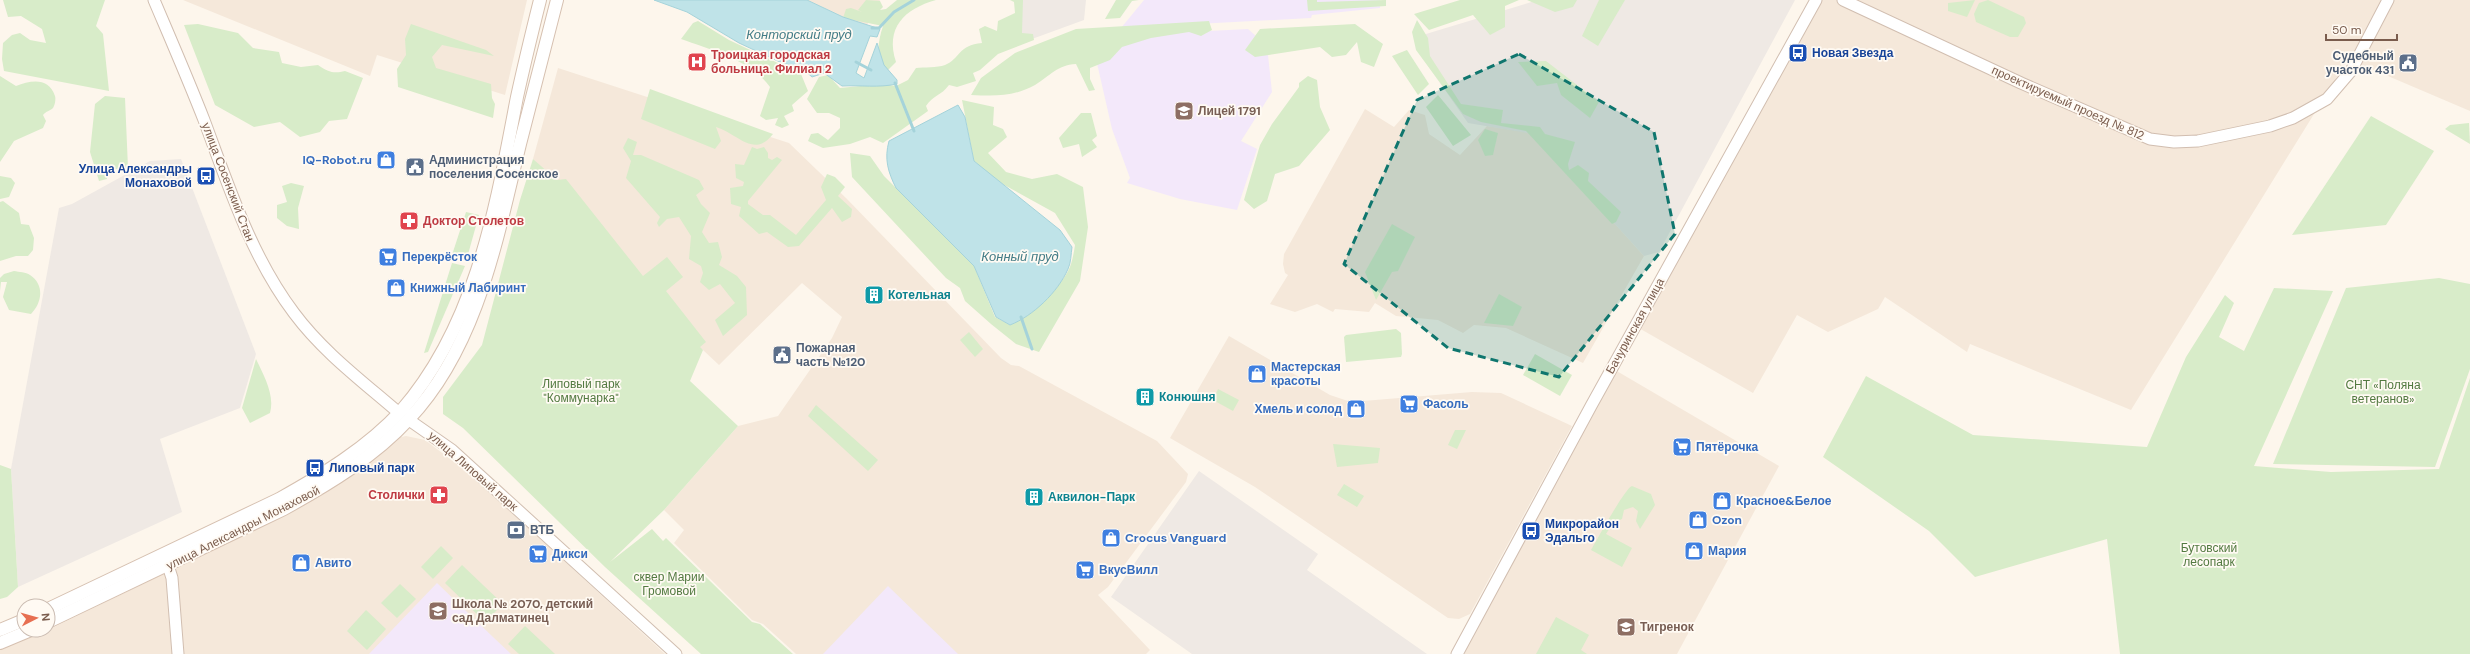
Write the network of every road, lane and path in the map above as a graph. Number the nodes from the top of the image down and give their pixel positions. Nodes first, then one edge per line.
1 (154, 0) edge
2 (540, 0) edge
3 (557, 0) edge
4 (1816, 0) edge
5 (1843, 0) edge
6 (2388, 0) edge
7 (399, 413) junction
8 (409, 420) junction
9 (167, 560) junction
10 (56, 606) edge
11 (56, 618) edge
12 (16, 623) edge
13 (0, 630) edge
14 (16, 636) edge
15 (0, 643) edge
16 (178, 654) edge
17 (676, 654) edge
18 (1457, 654) edge

1 - 7 street, улица Сосенский Стан
2 - 7 main road, улица Александры Монаховой
3 - 8 main road, улица Александры Монаховой
4 - 18 street, Бачуринская улица
5 - 6 street, проектируемый проезд № 812
7 - 9 main road, улица Александры Монаховой
8 - 9 main road, улица Александры Монаховой
8 - 17 street, улица Липовый парк
9 - 10 main road, улица Александры Монаховой
9 - 11 main road, улица Александры Монаховой
9 - 16 street
12 - 13 main road
14 - 15 main road

